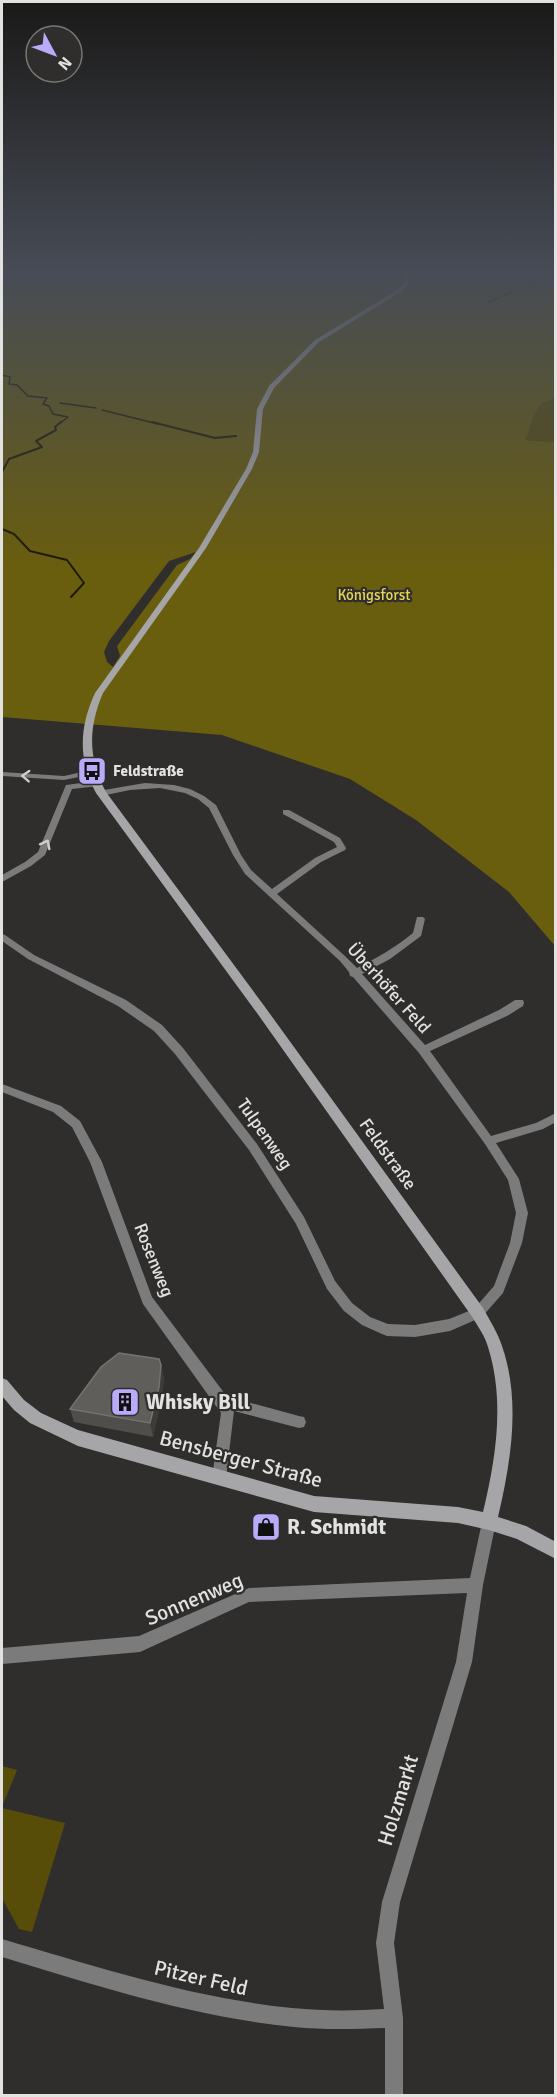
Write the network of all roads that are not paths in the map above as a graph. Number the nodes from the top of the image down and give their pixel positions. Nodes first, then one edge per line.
1 (283, 373) edge
2 (2, 774) edge
3 (64, 778) junction
4 (96, 783) junction
5 (69, 787) junction
6 (285, 813) dead end
7 (2, 879) edge
8 (271, 894) junction
9 (420, 920) dead end
10 (2, 937) edge
11 (353, 974) junction
12 (519, 1003) dead end
13 (423, 1050) junction
14 (2, 1088) edge
15 (555, 1117) edge
16 (489, 1140) junction
17 (478, 1313) junction
18 (2, 1385) edge
19 (224, 1404) junction
20 (298, 1422) dead end
21 (219, 1478) junction
22 (489, 1522) junction
23 (555, 1551) edge
24 (476, 1585) junction
25 (2, 1656) edge
26 (2, 1948) edge
27 (394, 2018) junction
28 (394, 2096) edge

1 - 4 main road, Feldstraße
3 -> 2 street
3 - 4 street
3 - 5 street
4 - 5 street
4 - 8 street, Überhöfer Feld
4 - 17 main road, Feldstraße
7 -> 5 street
6 - 8 street
8 - 11 street, Überhöfer Feld
9 - 11 street
10 - 17 street, Tulpenweg
11 - 13 street, Überhöfer Feld
12 - 13 street
13 - 16 street, Überhöfer Feld
14 - 19 street, Rosenweg
15 - 16 street
16 - 17 street, Überhöfer Feld
17 - 22 main road, Feldstraße
18 - 21 main road, Bensberger Straße
19 - 20 street
19 - 21 street
21 - 22 main road, Bensberger Straße
22 - 23 main road, Bensberger Straße
22 - 24 street, Holzmarkt
24 - 25 street, Sonnenweg
24 - 27 street, Holzmarkt
26 - 27 street, Pitzer Feld
27 - 28 street, Holzmarkt

